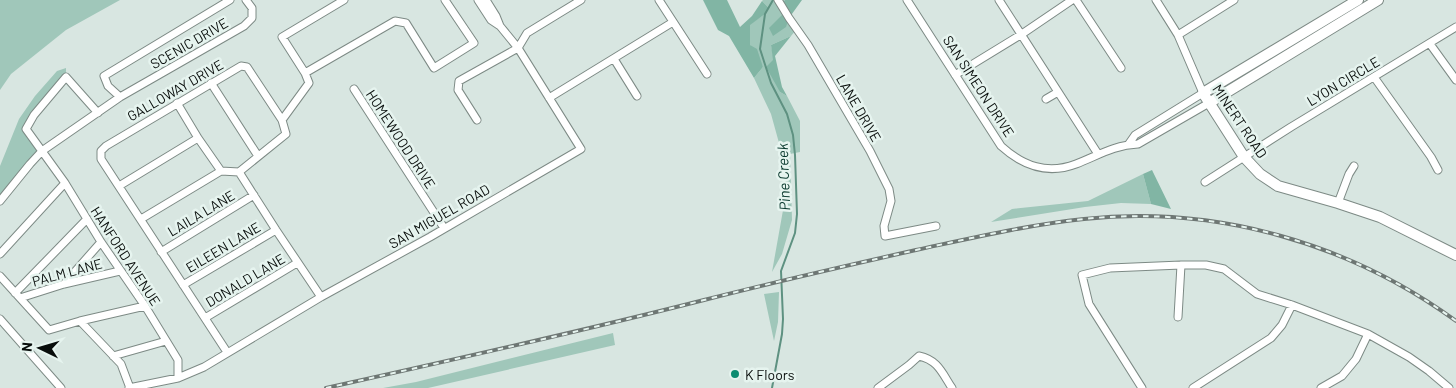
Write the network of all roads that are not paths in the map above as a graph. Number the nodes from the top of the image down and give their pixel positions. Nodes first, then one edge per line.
1 (230, 0) edge
2 (246, 0) edge
3 (344, 0) edge
4 (445, 0) edge
5 (478, 0) edge
6 (486, 0) edge
7 (581, 0) edge
8 (659, 0) edge
9 (778, 0) edge
10 (907, 0) edge
11 (999, 0) edge
12 (1072, 0) edge
13 (1076, 0) edge
14 (1156, 0) edge
15 (1234, 0) edge
16 (1358, 0) edge
17 (1378, 0) edge
18 (673, 22) junction
19 (500, 26) junction
20 (1456, 27) edge
21 (1022, 34) junction
22 (1178, 35) junction
23 (1430, 44) junction
24 (518, 48) junction
25 (614, 59) junction
26 (1121, 68) dead end
27 (305, 73) junction
28 (707, 74) dead end
29 (955, 75) junction
30 (1374, 76) junction
31 (1456, 80) edge
32 (211, 83) junction
33 (354, 88) dead end
34 (1058, 92) junction
35 (1203, 93) junction
36 (637, 96) dead end
37 (120, 97) junction
38 (549, 98) junction
39 (1046, 99) dead end
40 (177, 103) junction
41 (1209, 103) junction
42 (98, 113) junction
43 (282, 120) junction
44 (477, 120) dead end
45 (198, 138) junction
46 (1128, 145) junction
47 (42, 152) junction
48 (1098, 154) junction
49 (258, 156) junction
50 (1244, 157) junction
51 (1354, 166) dead end
52 (1438, 170) dead end
53 (221, 171) junction
54 (239, 172) junction
55 (1205, 182) dead end
56 (65, 183) junction
57 (119, 186) junction
58 (254, 195) junction
59 (0, 201) edge
60 (1338, 203) junction
61 (141, 219) junction
62 (87, 220) junction
63 (936, 226) dead end
64 (444, 228) junction
65 (276, 230) junction
66 (101, 242) junction
67 (161, 252) junction
68 (0, 254) edge
69 (1456, 256) edge
70 (297, 262) junction
71 (1181, 265) junction
72 (120, 271) junction
73 (0, 276) edge
74 (64, 284) junction
75 (183, 285) junction
76 (18, 296) junction
77 (321, 297) junction
78 (1292, 305) junction
79 (145, 306) junction
80 (1178, 317) dead end
81 (205, 318) junction
82 (0, 319) edge
83 (80, 321) junction
84 (1368, 334) junction
85 (166, 341) junction
86 (227, 352) junction
87 (113, 356) junction
88 (178, 378) junction
89 (1444, 387) edge
90 (61, 388) edge
91 (130, 388) edge
92 (878, 388) edge
93 (952, 388) edge
94 (1142, 388) edge
95 (1193, 388) edge
96 (1321, 388) edge

1 - 37 street, SCENIC DRIVE
2 - 37 street, SCENIC DRIVE
3 - 27 street
4 - 27 street
5 - 19 street
6 - 19 street
7 - 24 street
8 - 18 street
9 - 63 street, LANE DRIVE
10 - 29 street, SAN SIMEON DRIVE
11 - 21 street
12 - 21 street
13 - 26 street
14 - 22 street, MINERT ROAD
15 - 22 street
16 - 35 street, SAN SIMEON DRIVE
17 - 41 street, SAN SIMEON DRIVE
18 - 25 street
18 - 28 street
19 - 24 street, SAN MIGUEL ROAD
20 - 23 street, LYON CIRCLE
21 - 29 street
21 - 34 street
22 - 35 street, MINERT ROAD
23 - 30 street, LYON CIRCLE
23 - 31 street
24 - 38 street, SAN MIGUEL ROAD
24 - 44 street
25 - 36 street
25 - 38 street
27 - 43 street
29 - 48 street, SAN SIMEON DRIVE
30 - 50 street, LYON CIRCLE
30 - 52 street
32 - 40 street, GALLOWAY DRIVE
32 - 43 street, GALLOWAY DRIVE
32 - 49 street
33 - 64 street, HOMEWOOD DRIVE
34 - 39 street
34 - 48 street
35 - 41 street, MINERT ROAD
35 - 46 street, SAN SIMEON DRIVE
37 - 42 street, SCENIC DRIVE
38 - 64 street, SAN MIGUEL ROAD
40 - 45 street
40 - 57 street, GALLOWAY DRIVE
41 - 46 street, SAN SIMEON DRIVE
41 - 50 street, MINERT ROAD
42 - 47 street, SCENIC DRIVE
42 - 47 street, HANFORD AVENUE
43 - 49 street
45 - 53 street
45 - 57 street
46 - 48 street, SAN SIMEON DRIVE
47 - 56 street, HANFORD AVENUE
47 - 59 street, SCENIC DRIVE
49 - 54 street
50 - 55 street, LYON CIRCLE
50 - 60 street, MINERT ROAD
51 - 60 street
53 - 54 street
53 - 61 street
54 - 58 street
56 - 62 street, HANFORD AVENUE
56 - 68 street
57 - 61 street, GALLOWAY DRIVE
58 - 65 street
58 - 67 street, LAILA LANE
60 - 69 street, MINERT ROAD
61 - 67 street, GALLOWAY DRIVE
62 - 66 street, HANFORD AVENUE
62 - 76 street
64 - 77 street, SAN MIGUEL ROAD
65 - 70 street
65 - 75 street, EILEEN LANE
66 - 72 street, HANFORD AVENUE
66 - 74 street
67 - 75 street, GALLOWAY DRIVE
70 - 77 street
70 - 81 street, DONALD LANE
71 - 78 street
71 - 80 street
71 - 94 street
72 - 74 street, PALM LANE
72 - 79 street, HANFORD AVENUE
73 - 76 street
74 - 76 street, PALM LANE
75 - 81 street, GALLOWAY DRIVE
76 - 83 street
77 - 86 street, SAN MIGUEL ROAD
78 - 84 street
78 - 95 street
79 - 83 street
79 - 85 street, HANFORD AVENUE
81 - 86 street, GALLOWAY DRIVE
82 - 90 street
83 - 87 street
84 - 89 street
84 - 96 street
85 - 87 street
85 - 88 street, HANFORD AVENUE
86 - 88 street, SAN MIGUEL ROAD
87 - 91 street
88 - 91 street, SAN MIGUEL ROAD
92 - 93 street

